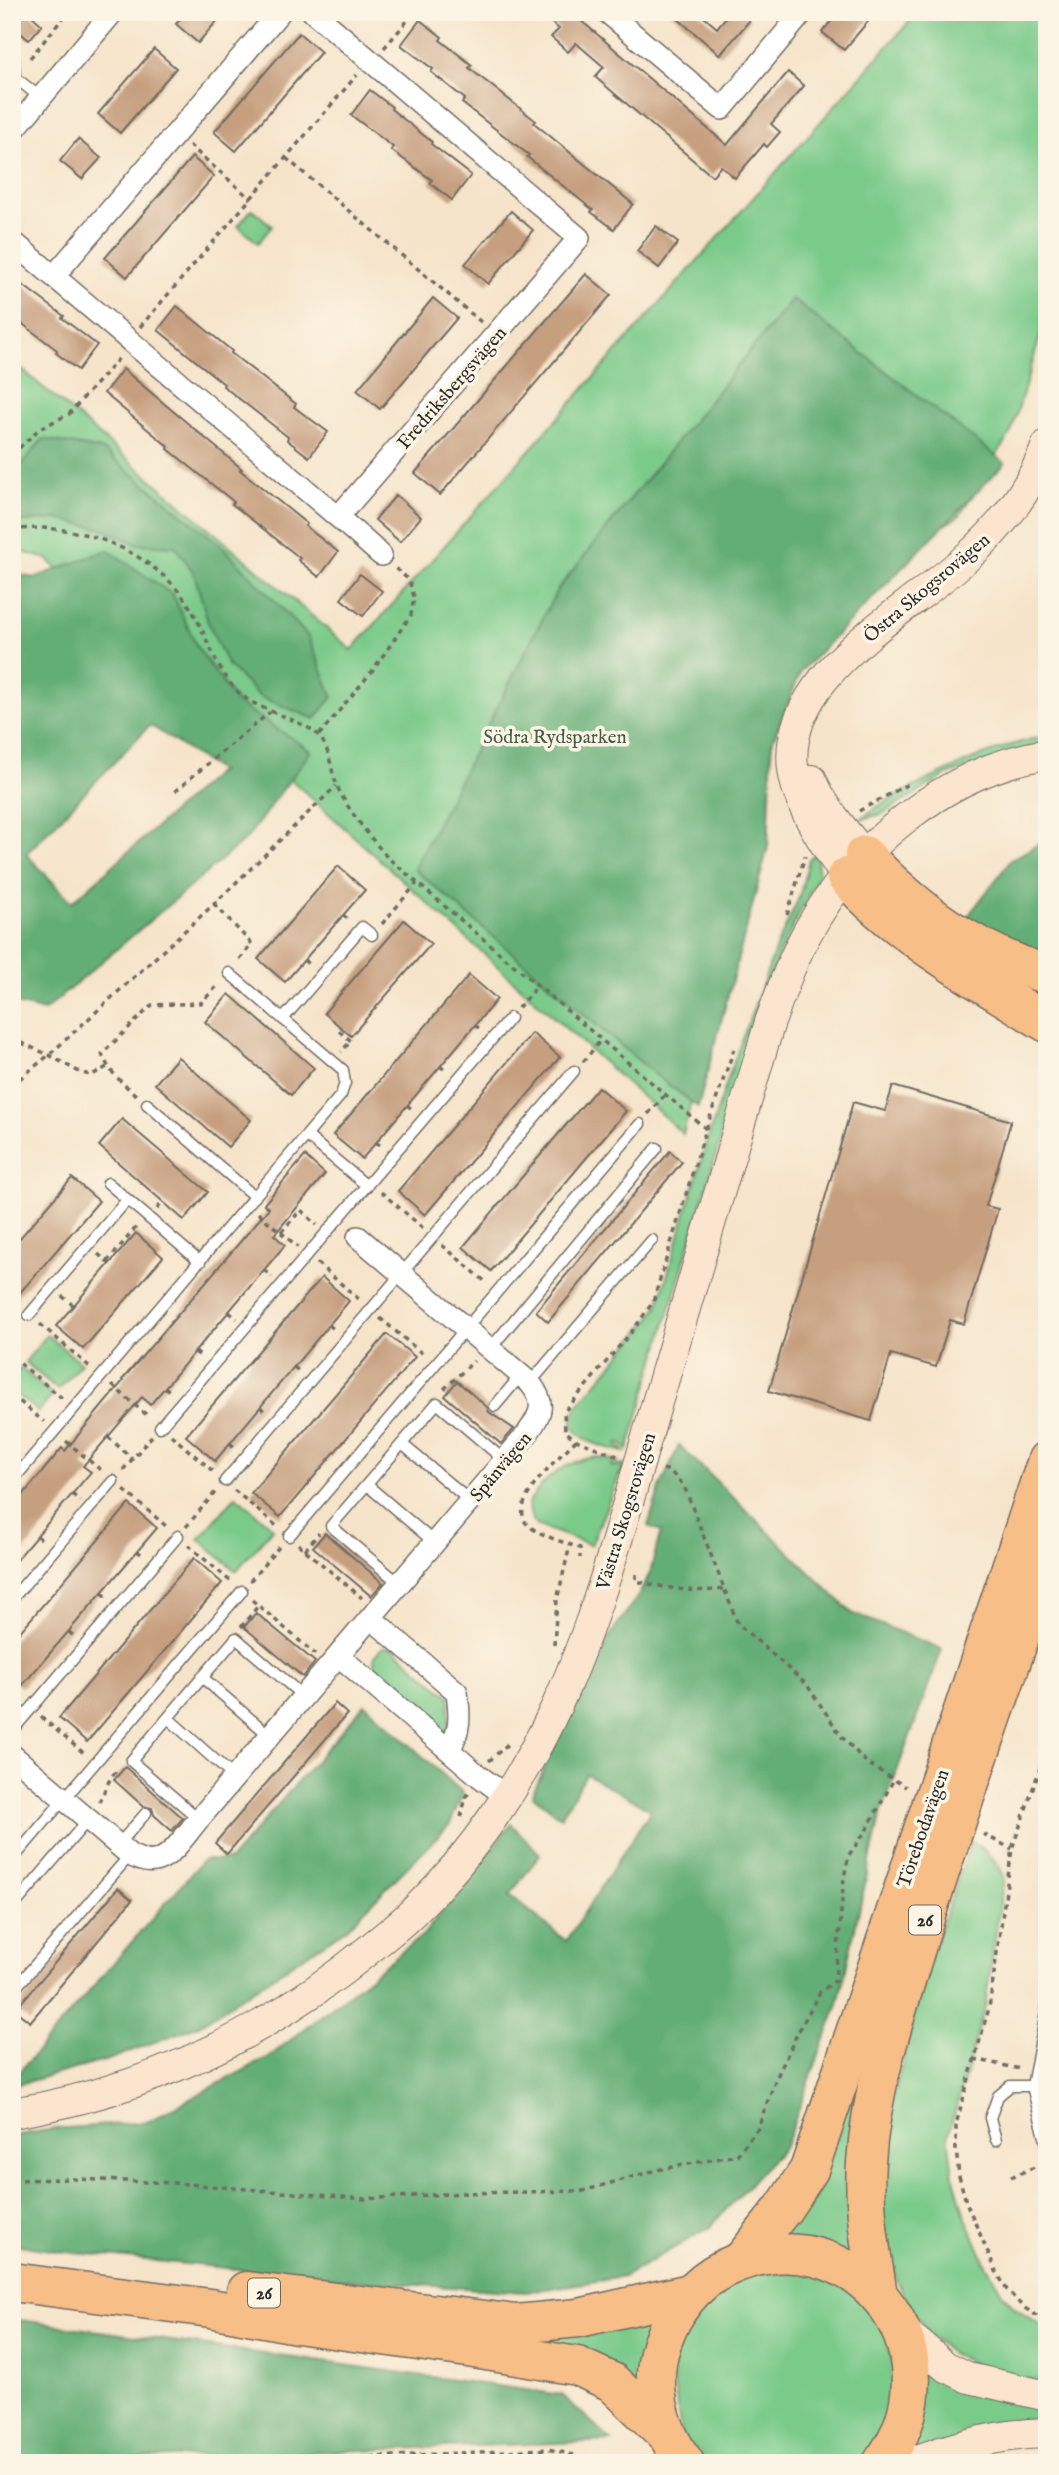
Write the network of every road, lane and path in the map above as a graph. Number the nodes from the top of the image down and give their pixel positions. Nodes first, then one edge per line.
1 (68, 12) edge
2 (113, 12) edge
3 (280, 12) edge
4 (313, 12) edge
5 (415, 12) edge
6 (607, 12) edge
7 (803, 12) edge
8 (12, 39) edge
9 (369, 60) junction
10 (13, 75) edge
11 (41, 98) junction
12 (12, 132) edge
13 (176, 134) junction
14 (286, 158) junction
15 (251, 199) junction
16 (12, 240) edge
17 (54, 276) junction
18 (496, 335) junction
19 (131, 341) junction
20 (1047, 445) edge
21 (12, 455) edge
22 (338, 517) junction
23 (12, 530) edge
24 (381, 555) joint
25 (271, 712) junction
26 (319, 736) junction
27 (1047, 754) edge
28 (336, 786) junction
29 (175, 791) dead end
30 (855, 866) junction
31 (214, 904) junction
32 (372, 935) dead end
33 (229, 974) junction
34 (1047, 975) edge
35 (537, 986) junction
36 (510, 1018) joint
37 (284, 1019) junction
38 (1047, 1023) edge
39 (339, 1031) dead end
40 (12, 1039) edge
41 (601, 1041) junction
42 (49, 1055) junction
43 (333, 1062) junction
44 (107, 1067) junction
45 (575, 1071) joint
46 (12, 1085) edge
47 (665, 1095) junction
48 (147, 1104) joint
49 (640, 1124) joint
50 (307, 1136) junction
51 (657, 1148) dead end
52 (108, 1183) dead end
53 (366, 1186) junction
54 (127, 1200) junction
55 (252, 1201) junction
56 (146, 1215) junction
57 (338, 1220) junction
58 (281, 1232) junction
59 (327, 1233) junction
60 (359, 1237) joint
61 (652, 1240) dead end
62 (307, 1255) junction
63 (107, 1262) dead end
64 (200, 1262) junction
65 (402, 1274) junction
66 (371, 1310) junction
67 (29, 1315) joint
68 (466, 1328) junction
69 (490, 1349) junction
70 (12, 1357) edge
71 (435, 1365) junction
72 (102, 1377) junction
73 (525, 1379) junction
74 (12, 1395) edge
75 (437, 1404) junction
76 (495, 1406) dead end
77 (75, 1409) junction
78 (160, 1427) junction
79 (55, 1432) junction
80 (108, 1437) dead end
81 (576, 1440) junction
82 (402, 1444) junction
83 (621, 1457) dead end
84 (132, 1458) junction
85 (504, 1460) junction
86 (1047, 1460) edge
87 (655, 1466) dead end
88 (12, 1481) edge
89 (113, 1481) junction
90 (225, 1482) junction
91 (367, 1485) junction
92 (470, 1501) junction
93 (178, 1536) junction
94 (289, 1536) junction
95 (435, 1543) junction
96 (570, 1545) junction
97 (580, 1558) dead end
98 (1047, 1558) edge
99 (636, 1574) dead end
100 (400, 1585) junction
101 (724, 1589) junction
102 (242, 1591) junction
103 (12, 1599) edge
104 (259, 1605) junction
105 (367, 1609) junction
106 (236, 1639) junction
107 (316, 1655) dead end
108 (552, 1655) dead end
109 (339, 1656) junction
110 (202, 1677) junction
111 (12, 1692) edge
112 (304, 1697) junction
113 (32, 1708) junction
114 (168, 1718) junction
115 (12, 1731) edge
116 (515, 1735) dead end
117 (270, 1736) junction
118 (1047, 1748) edge
119 (449, 1750) junction
120 (12, 1755) edge
121 (131, 1761) junction
122 (95, 1763) junction
123 (479, 1776) junction
124 (111, 1777) junction
125 (234, 1777) junction
126 (894, 1779) junction
127 (915, 1792) dead end
128 (506, 1796) junction
129 (64, 1799) junction
130 (146, 1812) dead end
131 (199, 1819) junction
132 (88, 1820) junction
133 (458, 1824) dead end
134 (982, 1833) dead end
135 (124, 1850) junction
136 (12, 1860) edge
137 (12, 1908) edge
138 (12, 1992) edge
139 (1047, 2008) edge
140 (1044, 2035) edge
141 (974, 2059) dead end
142 (1035, 2071) junction
143 (1032, 2086) junction
144 (12, 2113) edge
145 (1044, 2125) edge
146 (996, 2140) dead end
147 (1047, 2145) edge
148 (1044, 2164) dead end
149 (1011, 2177) dead end
150 (12, 2180) edge
151 (743, 2259) junction
152 (12, 2262) edge
153 (12, 2282) edge
154 (691, 2293) junction
155 (878, 2294) junction
156 (900, 2328) junction
157 (1047, 2396) edge
158 (1047, 2433) edge
159 (680, 2456) edge
160 (240, 2463) edge
161 (587, 2463) edge
162 (882, 2463) edge
163 (910, 2463) edge

1 - 10 path
2 - 11 street
3 - 13 street
4 - 9 street, Fredriksbergsvägen
5 - 9 path
6 - 7 street
8 - 10 lane
9 - 14 path
9 - 18 street, Fredriksbergsvägen
10 - 11 lane
11 - 12 street
13 - 15 path
13 - 17 street
14 - 15 path
14 - 18 path
15 - 19 path
16 - 17 street
17 - 19 street
18 - 22 street, Fredriksbergsvägen
19 - 21 path
19 - 22 street
20 - 30 street, Östra Skogsrovägen
22 - 24 street
23 - 25 path
24 - 26 path
25 - 26 path
25 - 29 path
26 - 28 path
27 - 30 street, Västra Skogsrovägen
28 - 31 path
28 - 35 path
30 - 34 highway
30 - 38 highway
30 - 128 street, Västra Skogsrovägen
31 - 33 path
31 - 42 path
32 - 37 lane
33 - 37 lane
33 - 44 path
35 - 36 path
35 - 41 path
36 - 53 lane
37 - 43 lane
39 - 43 path
40 - 42 path
41 - 45 path
41 - 47 path
42 - 44 path
42 - 46 path
43 - 50 lane
44 - 48 path
45 - 65 lane
47 - 49 path
47 - 81 path
48 - 55 lane
49 - 68 lane
50 - 53 lane
50 - 55 lane
51 - 69 lane
52 - 54 lane
53 - 57 lane
54 - 56 lane
54 - 67 lane
55 - 58 path
55 - 64 lane
56 - 63 path
56 - 64 lane
57 - 59 lane
57 - 60 lane
58 - 59 path
58 - 62 path
59 - 62 lane
60 - 65 street
61 - 73 lane
62 - 66 path
62 - 78 lane
64 - 72 lane
65 - 66 lane
65 - 68 street
66 - 71 path
66 - 90 lane
67 - 72 path
68 - 69 street
68 - 71 lane
69 - 73 street
69 - 75 path
70 - 77 path
71 - 94 lane
72 - 77 lane
72 - 78 path
73 - 76 lane
73 - 85 street, Spånvägen
74 - 79 path
75 - 82 lane
75 - 85 lane
77 - 79 lane
78 - 84 path
78 - 90 path
79 - 88 lane
79 - 89 path
80 - 84 path
81 - 83 path
81 - 96 path
82 - 91 lane
82 - 92 lane
84 - 89 path
85 - 92 street, Spånvägen
86 - 151 highway, Törebodavägen / 26
87 - 101 path
89 - 93 path
89 - 103 lane
90 - 93 path
90 - 94 path
91 - 95 lane
91 - 100 lane
92 - 95 street, Spånvägen
93 - 102 path
93 - 113 lane
94 - 102 path
94 - 105 path
95 - 100 street, Spånvägen
96 - 97 path
96 - 108 path
98 - 155 highway, Törebodavägen / 26
99 - 101 path
100 - 105 street, Spånvägen
101 - 126 path
102 - 104 path
102 - 122 lane
104 - 106 path
104 - 107 path
105 - 109 street, Spånvägen
105 - 119 street
106 - 110 lane
106 - 112 lane
109 - 112 street, Spånvägen
109 - 119 street
110 - 114 lane
110 - 117 lane
111 - 113 path
112 - 117 street, Spånvägen
113 - 115 lane
113 - 122 path
114 - 121 lane
114 - 125 lane
116 - 123 path
117 - 125 street, Spånvägen
118 - 134 path
119 - 123 street
120 - 129 street
121 - 124 path
121 - 131 lane
122 - 124 path
122 - 129 lane
123 - 128 street
123 - 133 path
124 - 132 path
125 - 131 street, Spånvägen
126 - 127 path
126 - 150 path
128 - 144 street, Västra Skogsrovägen
129 - 132 street
129 - 136 lane
130 - 135 lane
131 - 135 street, Spånvägen
132 - 135 street
132 - 137 lane
135 - 138 lane
139 - 140 lane
140 - 142 lane
141 - 142 path
142 - 143 lane
143 - 145 lane
143 - 146 lane
145 - 147 lane
148 - 149 path
151 - 154 highway, 26
151 - 155 highway, 26
152 - 154 highway, 26
153 - 159 highway, 26
154 - 159 highway, 26
155 - 156 highway, 26
156 - 157 street
156 - 162 highway, 26
158 - 163 street
160 - 161 path

